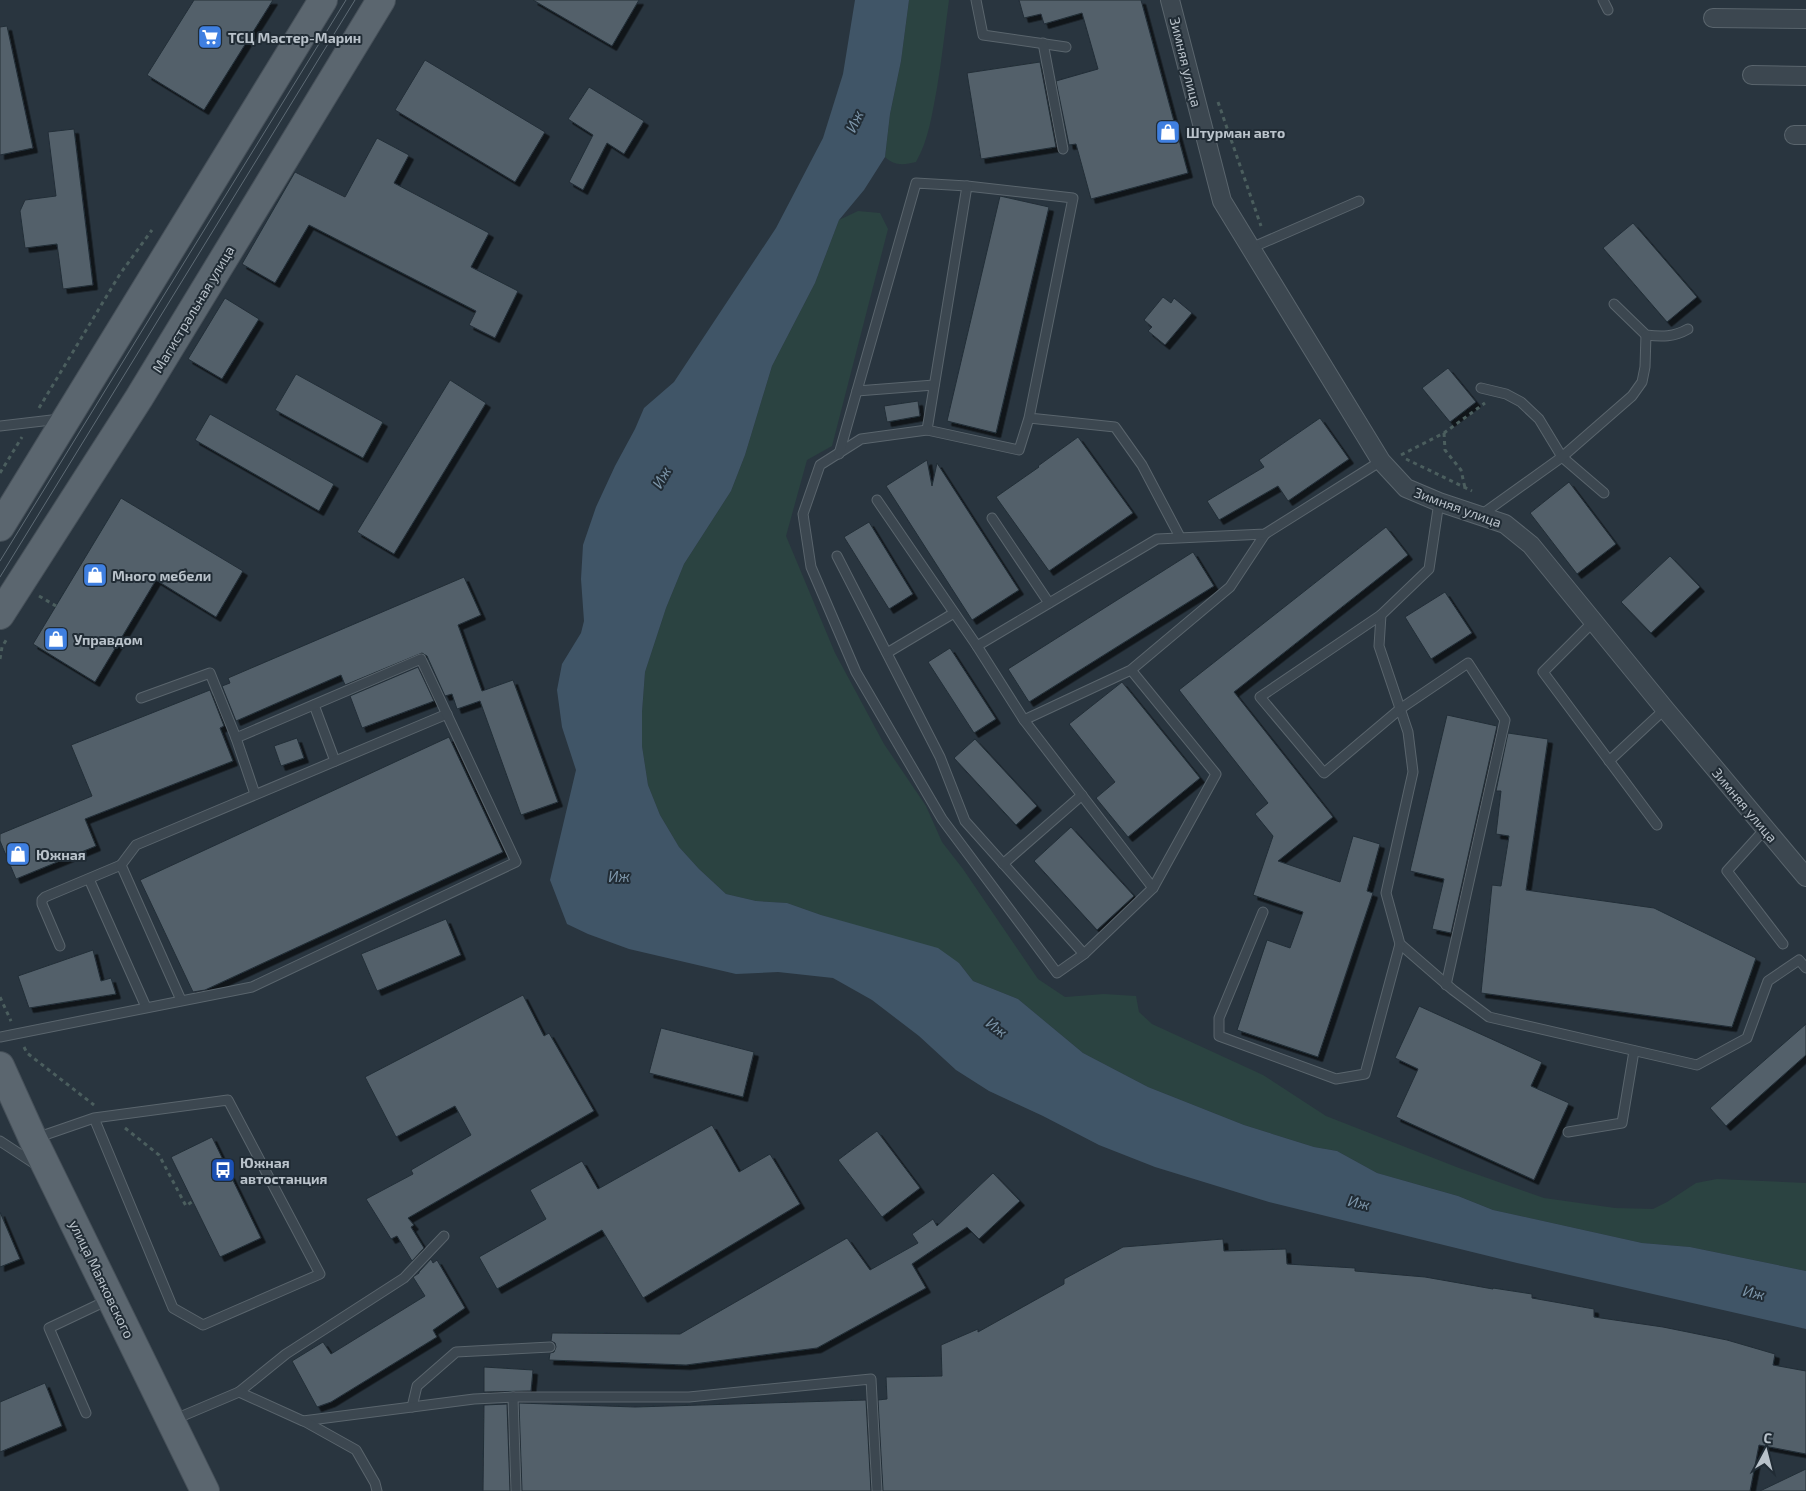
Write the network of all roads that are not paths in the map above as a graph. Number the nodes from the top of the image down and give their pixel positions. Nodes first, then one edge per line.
1 (323, 0) edge
2 (381, 0) edge
3 (976, 0) edge
4 (1170, 0) edge
5 (1603, 0) edge
6 (1608, 10) dead end
7 (1713, 18) dead end
8 (1806, 19) edge
9 (1043, 43) junction
10 (1066, 46) dead end
11 (1752, 75) dead end
12 (1806, 76) edge
13 (1063, 149) dead end
14 (967, 186) junction
15 (1359, 201) dead end
16 (1258, 245) junction
17 (1614, 304) dead end
18 (1688, 329) dead end
19 (1646, 336) junction
20 (934, 386) junction
21 (1481, 388) dead end
22 (857, 390) junction
23 (68, 418) junction
24 (1029, 418) junction
25 (0, 426) edge
26 (927, 430) junction
27 (839, 454) junction
28 (1562, 457) junction
29 (1381, 461) junction
30 (1604, 493) dead end
31 (877, 500) dead end
32 (1440, 502) junction
33 (1481, 515) junction
34 (992, 518) dead end
35 (0, 527) edge
36 (1265, 534) junction
37 (1180, 537) junction
38 (837, 556) dead end
39 (1049, 603) junction
40 (954, 613) junction
41 (0, 615) edge
42 (1381, 615) junction
43 (1593, 622) junction
44 (977, 646) junction
45 (887, 653) junction
46 (1130, 670) junction
47 (141, 698) dead end
48 (314, 705) junction
49 (1400, 709) junction
50 (1665, 709) junction
51 (447, 714) junction
52 (1024, 720) junction
53 (236, 738) junction
54 (335, 761) junction
55 (1609, 761) junction
56 (255, 794) junction
57 (1082, 795) junction
58 (1657, 825) dead end
59 (1765, 829) junction
60 (1004, 864) junction
61 (121, 865) junction
62 (1806, 877) edge
63 (89, 878) junction
64 (1153, 888) junction
65 (1263, 912) dead end
66 (1400, 944) junction
67 (1783, 944) dead end
68 (60, 946) dead end
69 (1084, 954) junction
70 (1806, 968) edge
71 (1446, 985) junction
72 (180, 1000) junction
73 (146, 1007) junction
74 (0, 1037) edge
75 (1634, 1050) junction
76 (0, 1066) edge
77 (94, 1118) junction
78 (1568, 1132) dead end
79 (33, 1139) junction
80 (0, 1141) edge
81 (50, 1173) junction
82 (444, 1236) dead end
83 (111, 1298) junction
84 (550, 1347) dead end
85 (239, 1392) junction
86 (513, 1397) junction
87 (412, 1407) junction
88 (86, 1413) dead end
89 (170, 1421) junction
90 (303, 1421) junction
91 (205, 1491) edge
92 (377, 1491) edge
93 (516, 1491) edge
94 (877, 1491) edge

1 - 23 main road
2 - 41 main road, Магистральная улица
3 - 9 lane
4 - 16 street, Зимняя улица
5 - 6 lane
7 - 8 street
9 - 10 lane
9 - 13 lane
11 - 12 street
14 - 20 lane
14 - 22 lane
14 - 24 lane
15 - 16 lane
16 - 29 street, Зимняя улица
17 - 19 lane
18 - 19 lane
19 - 28 lane
20 - 22 lane
20 - 26 lane
21 - 28 lane
22 - 27 lane
23 - 25 lane
23 - 35 main road
24 - 26 lane
24 - 37 lane
26 - 27 lane
27 - 69 lane
28 - 30 lane
28 - 33 lane
29 - 32 street, Зимняя улица
29 - 36 lane
31 - 40 lane
32 - 33 street, Зимняя улица
32 - 42 lane
33 - 43 street, Зимняя улица
34 - 39 lane
36 - 37 lane
36 - 46 lane
37 - 39 lane
38 - 45 lane
39 - 44 lane
40 - 44 lane
40 - 45 lane
42 - 49 lane
42 - 49 lane
43 - 50 street, Зимняя улица
43 - 55 lane
44 - 52 lane
45 - 60 lane
46 - 52 lane
46 - 64 lane
47 - 53 lane
48 - 51 lane
48 - 53 lane
48 - 54 lane
49 - 66 lane
49 - 71 lane
50 - 55 lane
50 - 59 street, Зимняя улица
51 - 54 lane
51 - 72 lane
52 - 57 lane
53 - 56 lane
54 - 56 lane
55 - 58 lane
56 - 61 lane
57 - 60 lane
57 - 64 lane
59 - 62 street, Зимняя улица
59 - 67 lane
60 - 69 lane
61 - 63 lane
61 - 72 lane
63 - 68 lane
63 - 73 lane
64 - 69 lane
65 - 66 lane
66 - 71 lane
70 - 75 lane
71 - 75 lane
72 - 73 lane
73 - 74 lane
75 - 78 lane
76 - 79 main road, улица Маяковского
77 - 77 lane
77 - 79 lane
79 - 81 main road, улица Маяковского
80 - 81 lane
81 - 83 main road, улица Маяковского
82 - 85 lane
83 - 88 lane
83 - 89 main road, улица Маяковского
84 - 87 lane
85 - 89 lane
85 - 90 lane
86 - 87 lane
86 - 93 lane
86 - 94 lane
87 - 90 lane
89 - 91 main road, улица Маяковского
90 - 92 lane

